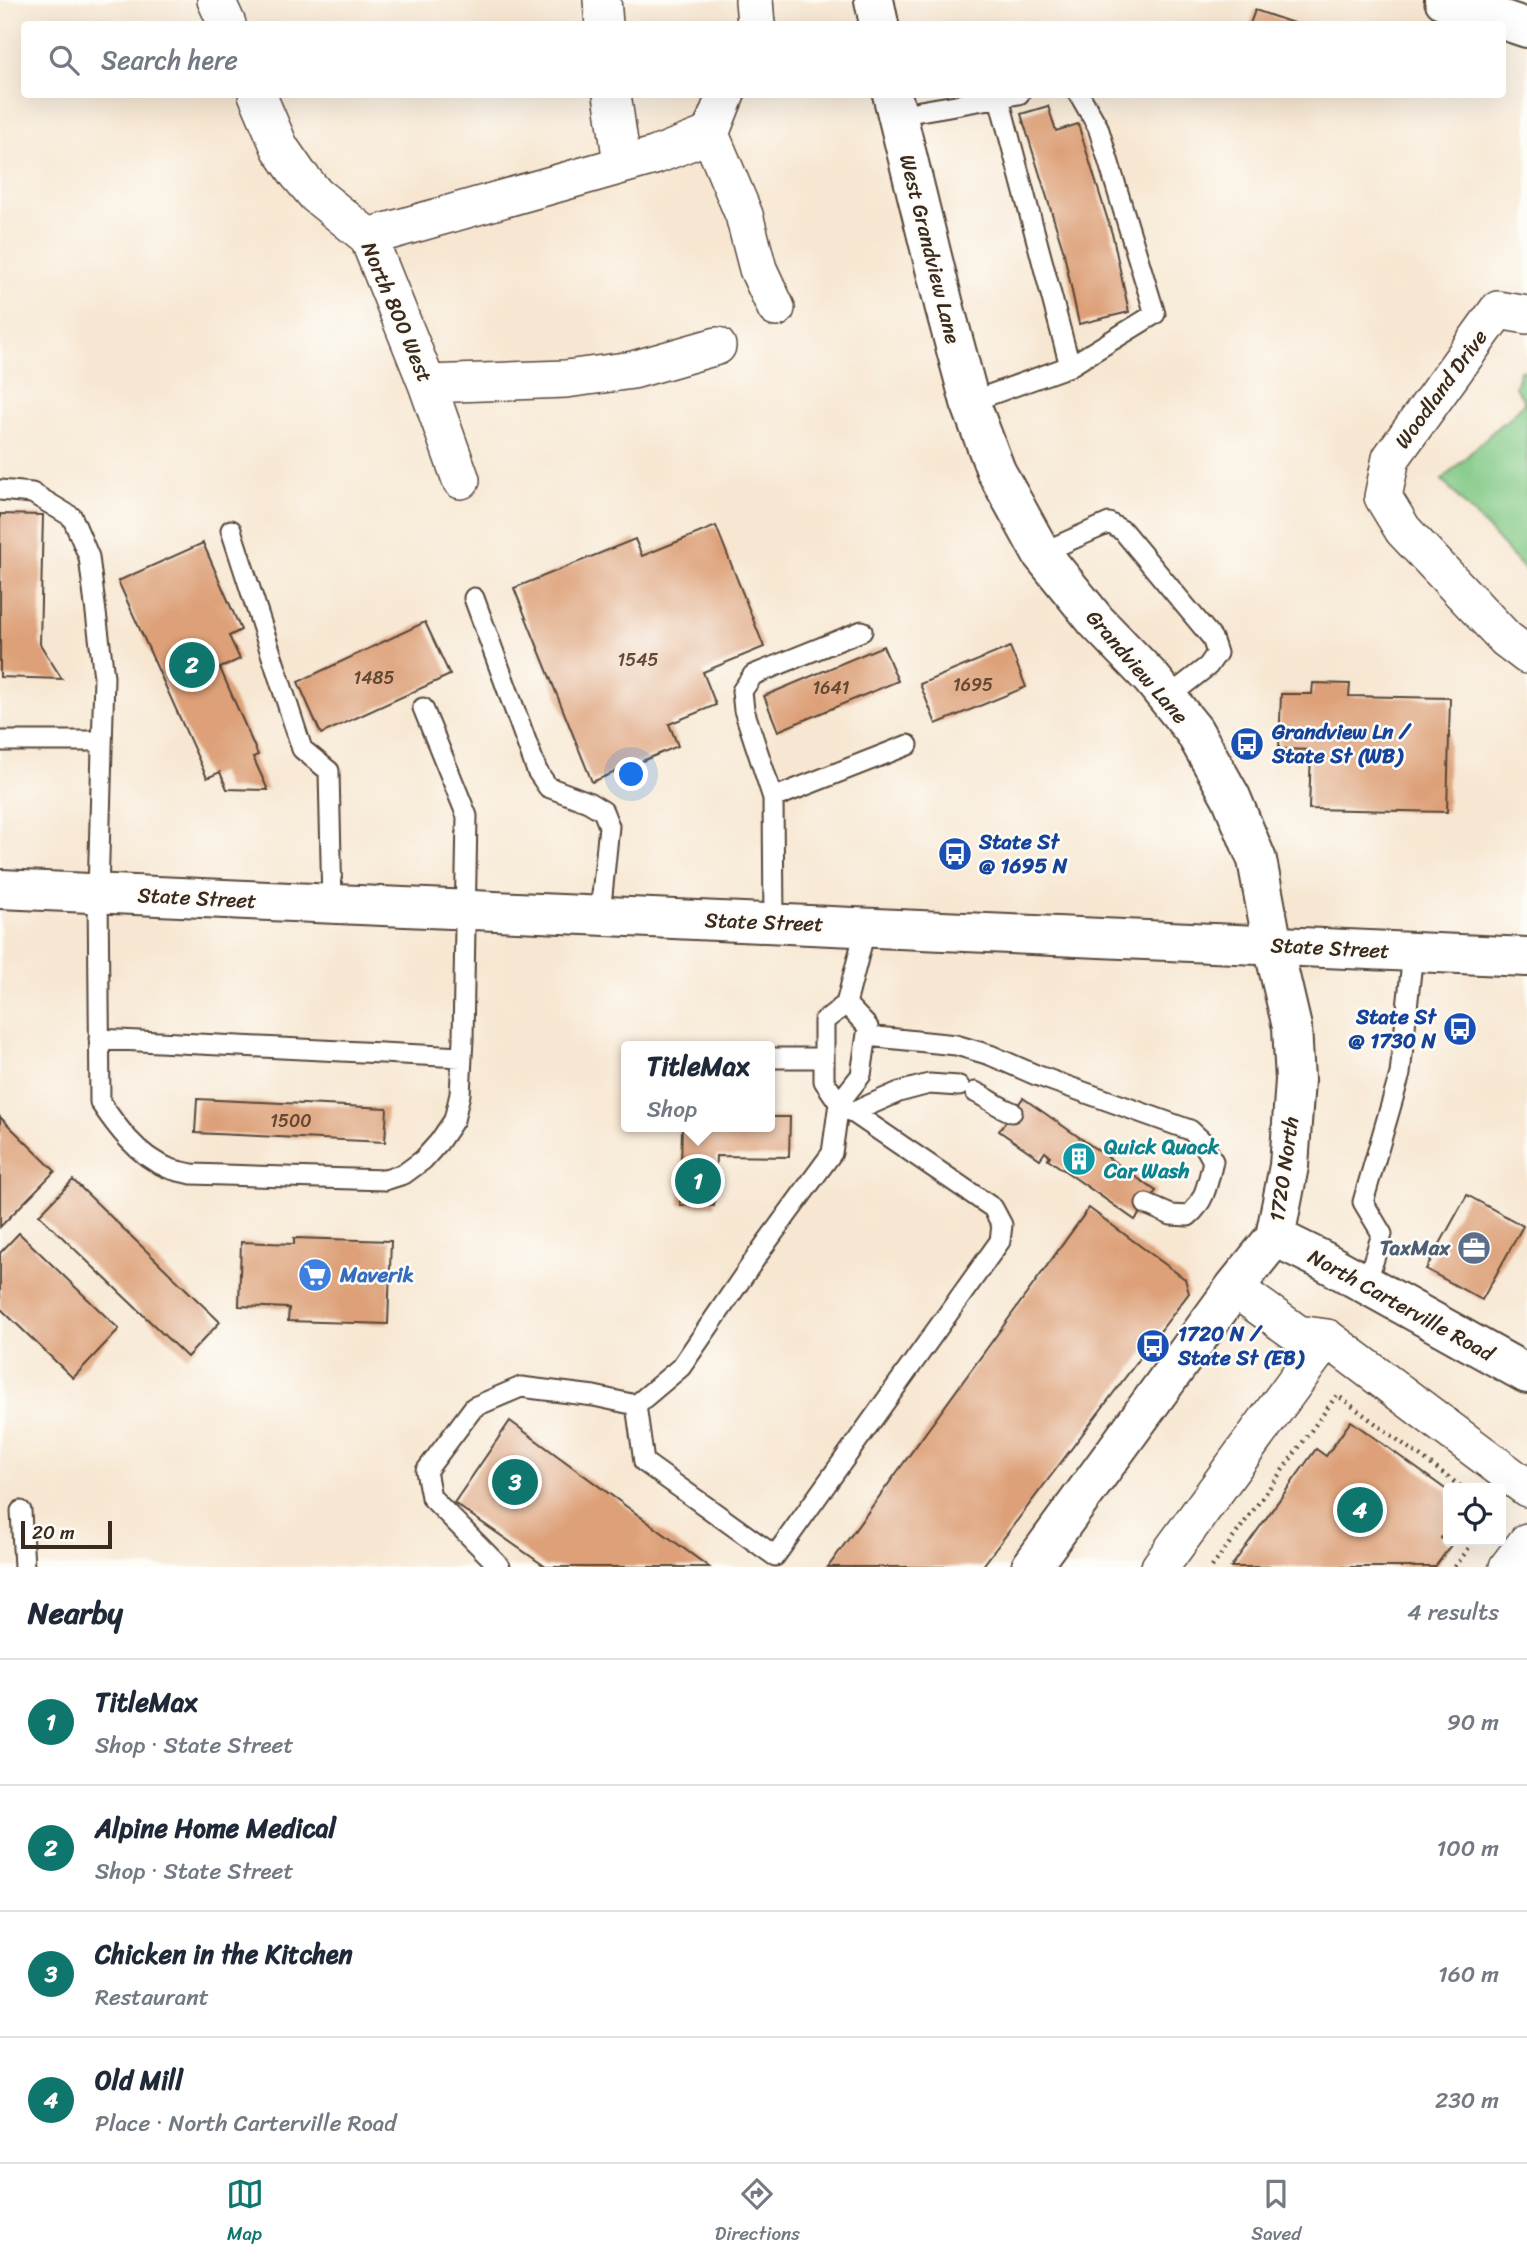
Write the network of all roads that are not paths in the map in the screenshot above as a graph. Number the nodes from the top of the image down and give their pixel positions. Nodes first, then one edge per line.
1 (216, 0) edge
2 (602, 0) edge
3 (754, 0) edge
4 (874, 0) edge
5 (1444, 0) edge
6 (226, 21) edge
7 (604, 21) edge
8 (756, 21) edge
9 (878, 21) edge
10 (1527, 28) edge
11 (259, 98) edge
12 (613, 98) edge
13 (724, 98) edge
14 (999, 98) joint
15 (1081, 98) edge
16 (895, 105) edge
17 (710, 134) junction
18 (622, 163) junction
19 (369, 237) junction
20 (776, 308) dead end
21 (1527, 315) edge
22 (717, 346) dead end
23 (1070, 366) junction
24 (427, 384) junction
25 (970, 402) junction
26 (461, 480) dead end
27 (0, 490) edge
28 (231, 530) dead end
29 (1041, 553) junction
30 (474, 598) dead end
31 (862, 631) dead end
32 (1527, 655) edge
33 (1167, 698) junction
34 (423, 708) dead end
35 (0, 741) edge
36 (102, 741) junction
37 (908, 745) dead end
38 (773, 798) junction
39 (0, 889) edge
40 (98, 893) junction
41 (332, 904) junction
42 (465, 909) junction
43 (600, 915) junction
44 (774, 923) junction
45 (866, 927) junction
46 (1273, 946) junction
47 (1413, 952) junction
48 (1527, 957) edge
49 (846, 1004) junction
50 (867, 1036) junction
51 (99, 1039) junction
52 (462, 1057) junction
53 (775, 1058) edge
54 (824, 1058) junction
55 (846, 1107) junction
56 (1004, 1109) dead end
57 (1146, 1205) dead end
58 (1275, 1237) junction
59 (1366, 1284) junction
60 (1234, 1288) junction
61 (1327, 1338) junction
62 (1527, 1374) edge
63 (636, 1405) junction
64 (1527, 1488) edge
65 (20, 1511) dead end
66 (1527, 1542) edge
67 (24, 1567) edge
68 (500, 1567) edge
69 (1031, 1567) edge
70 (1160, 1567) edge
71 (1508, 1567) edge

1 - 6 street
2 - 7 street
3 - 8 street
4 - 9 street
5 - 10 street
11 - 19 street, North 800 West
12 - 18 street
13 - 17 street
14 - 16 lane
14 - 23 lane
15 - 23 lane
16 - 25 street, West Grandview Lane
17 - 18 street
17 - 20 street
18 - 19 street
19 - 24 street, North 800 West
21 - 32 street, Woodland Drive
22 - 24 street
23 - 25 lane
24 - 26 street, North 800 West
25 - 29 street, Grandview Lane
27 - 36 lane
28 - 41 lane
29 - 33 street, Grandview Lane
29 - 33 lane
30 - 43 lane
31 - 38 lane
33 - 46 street, Grandview Lane
34 - 42 lane
35 - 36 lane
36 - 40 lane
37 - 38 lane
38 - 44 lane
39 - 40 street, State Street
40 - 41 street, State Street
40 - 51 lane
41 - 42 street, State Street
42 - 43 street, State Street
42 - 52 lane
43 - 44 street, State Street
44 - 45 street, State Street
45 - 46 street, State Street
45 - 49 lane
46 - 47 street, State Street
46 - 58 street, 1720 North
47 - 48 street, State Street
47 - 59 lane
49 - 50 lane
49 - 54 lane
50 - 55 lane
50 - 57 lane
51 - 52 lane
51 - 52 lane
53 - 54 lane
54 - 55 lane
55 - 56 lane
55 - 63 lane
55 - 63 lane
58 - 59 street, North Carterville Road
58 - 60 street, 1720 North
59 - 62 street, North Carterville Road
60 - 61 street
60 - 69 street, 1720 North
61 - 64 street
61 - 70 street
63 - 68 lane
65 - 67 lane
66 - 71 street

